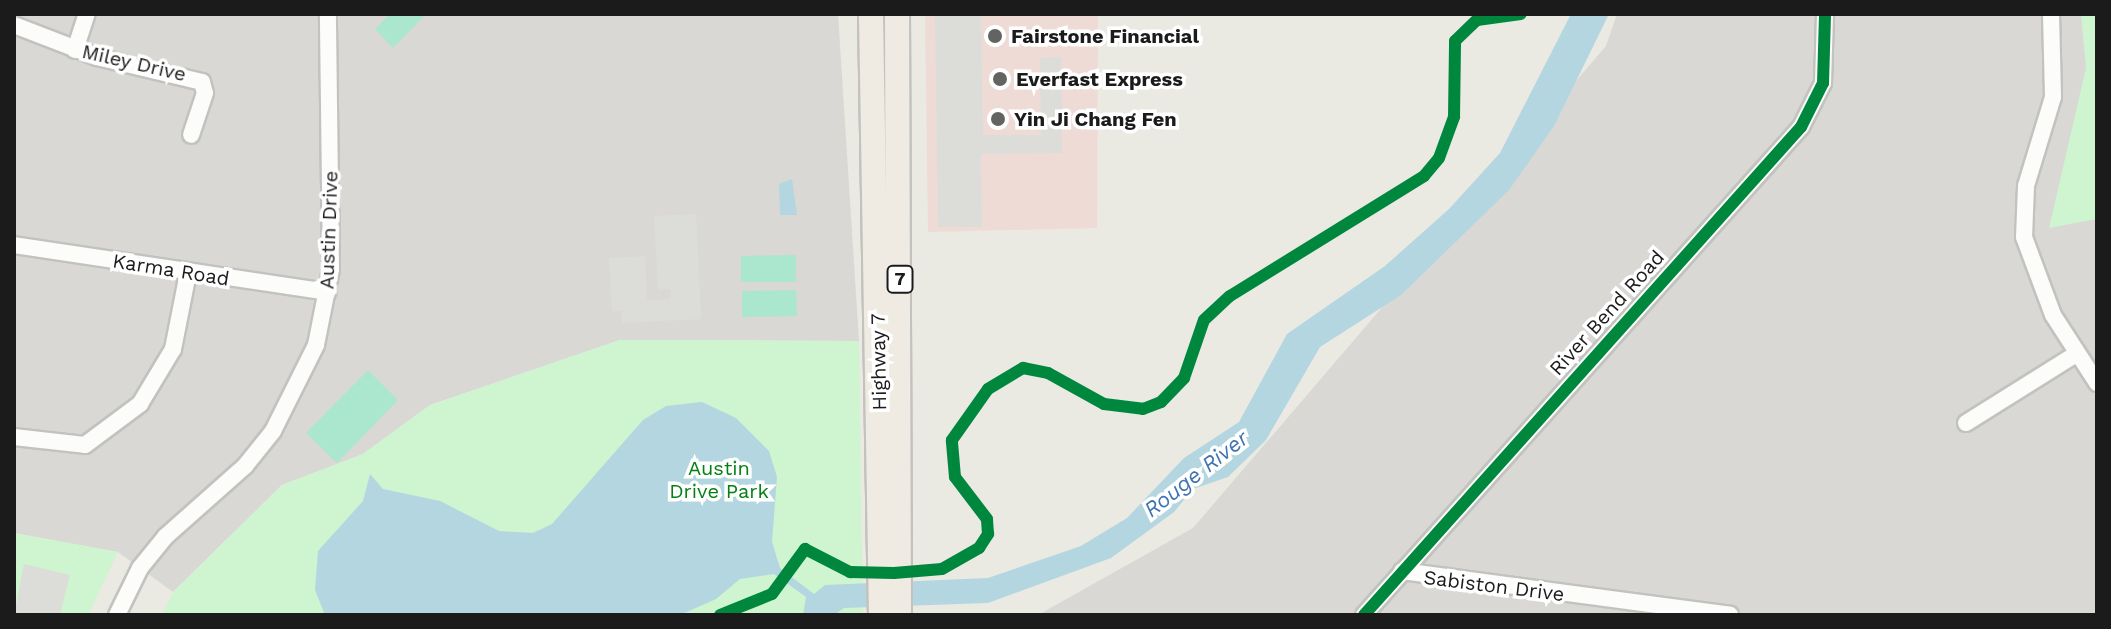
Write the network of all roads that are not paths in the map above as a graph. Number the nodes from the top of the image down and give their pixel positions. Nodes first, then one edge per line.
1 (87, 14) edge
2 (328, 14) edge
3 (871, 14) edge
4 (897, 14) edge
5 (1825, 14) edge
6 (2051, 14) edge
7 (14, 25) edge
8 (75, 50) junction
9 (191, 135) dead end
10 (14, 245) edge
11 (188, 273) junction
12 (328, 292) junction
13 (2076, 354) junction
14 (2097, 383) edge
15 (1966, 423) dead end
16 (14, 437) edge
17 (890, 544) junction
18 (1402, 571) junction
19 (117, 615) edge
20 (881, 615) edge
21 (899, 615) edge
22 (1364, 615) edge
23 (1730, 615) edge

1 - 8 street
2 - 12 street, Austin Drive
3 - 17 main road, Highway 7 / 7
4 - 17 main road, Highway 7 / 7
5 - 18 street, River Bend Road
6 - 13 street
7 - 8 street, Miley Drive
8 - 9 street, Miley Drive
10 - 11 street, Karma Road
11 - 12 street, Karma Road
11 - 16 street
12 - 19 street, Austin Drive
13 - 14 street
13 - 15 street
17 - 20 main road, Highway 7 / 7
17 - 21 main road, Highway 7 / 7
18 - 22 street, River Bend Road
18 - 23 street, Sabiston Drive

